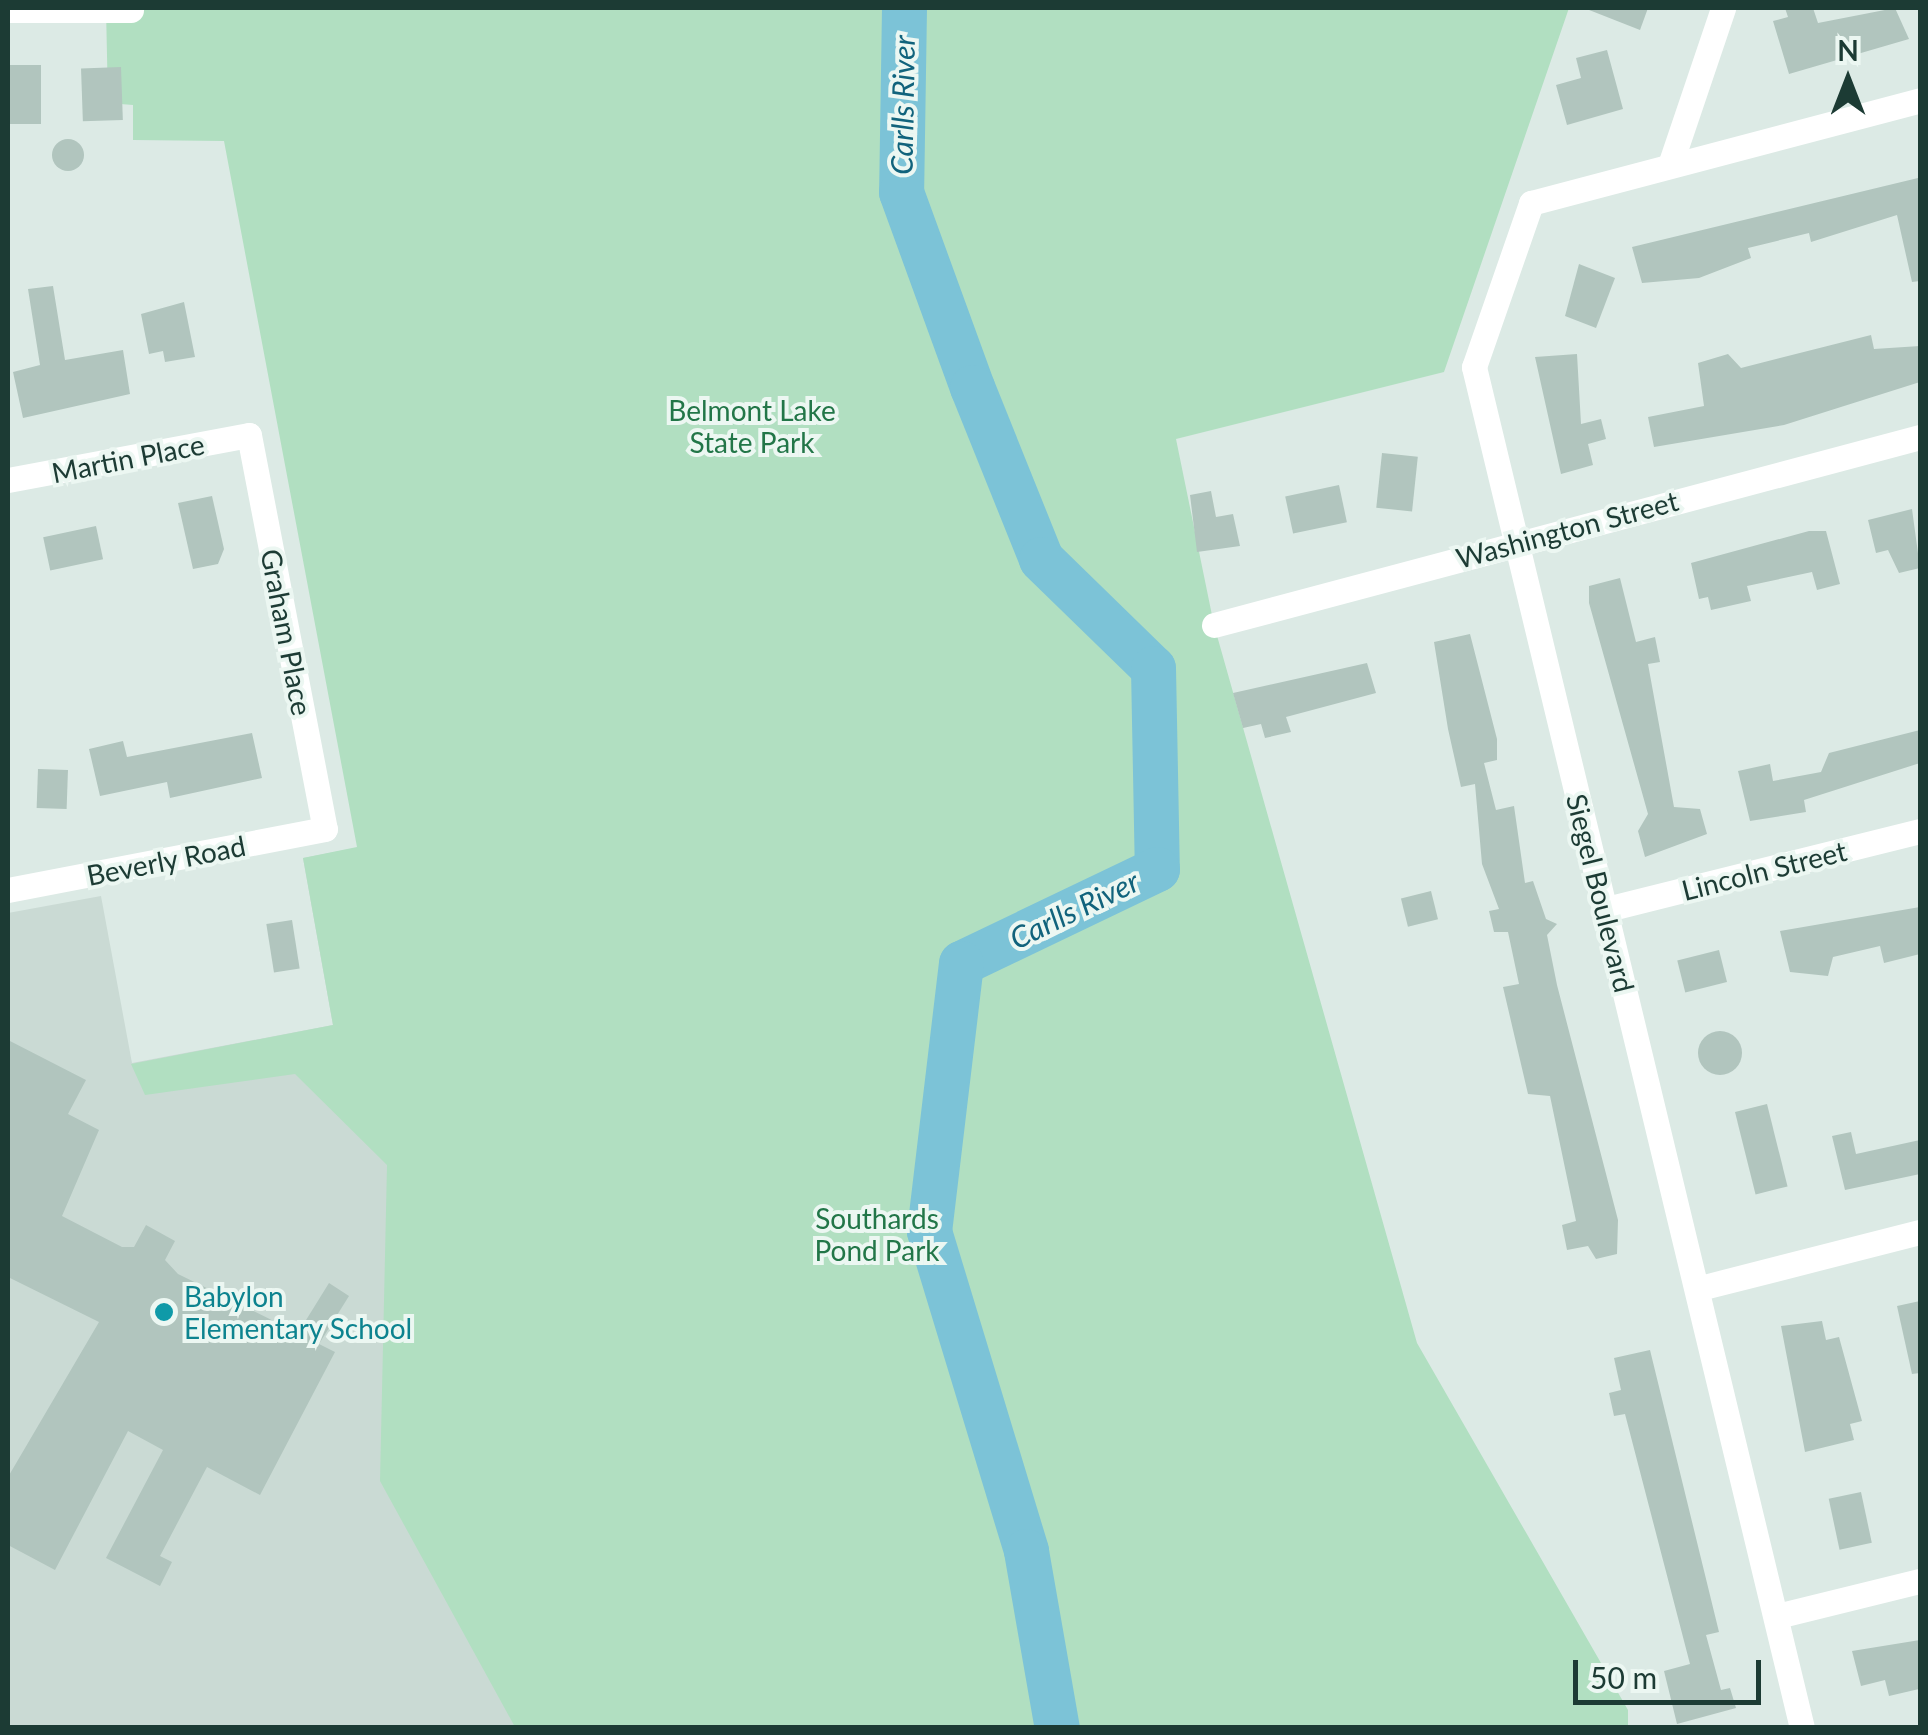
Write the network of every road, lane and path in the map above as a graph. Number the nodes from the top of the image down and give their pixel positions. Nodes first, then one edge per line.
1 (1723, 8) edge
2 (8, 10) edge
3 (132, 10) dead end
4 (1920, 100) edge
5 (1670, 164) junction
6 (249, 434) joint
7 (1920, 437) edge
8 (8, 480) edge
9 (1512, 543) junction
10 (1214, 625) dead end
11 (325, 830) joint
12 (1920, 831) edge
13 (8, 890) edge
14 (1607, 909) junction
15 (1920, 1232) edge
16 (1700, 1288) junction
17 (1920, 1580) edge
18 (1777, 1616) junction
19 (1802, 1728) edge

1 - 5 street
2 - 3 street
4 - 5 street
5 - 9 street, Siegel Boulevard
6 - 8 street, Martin Place
6 - 11 street, Graham Place
7 - 9 street, Washington Street
9 - 10 street, Washington Street
9 - 14 street, Siegel Boulevard
11 - 13 street, Beverly Road
12 - 14 street, Lincoln Street
14 - 16 street, Siegel Boulevard
15 - 16 street
16 - 18 street, Siegel Boulevard
17 - 18 street
18 - 19 street, Siegel Boulevard

